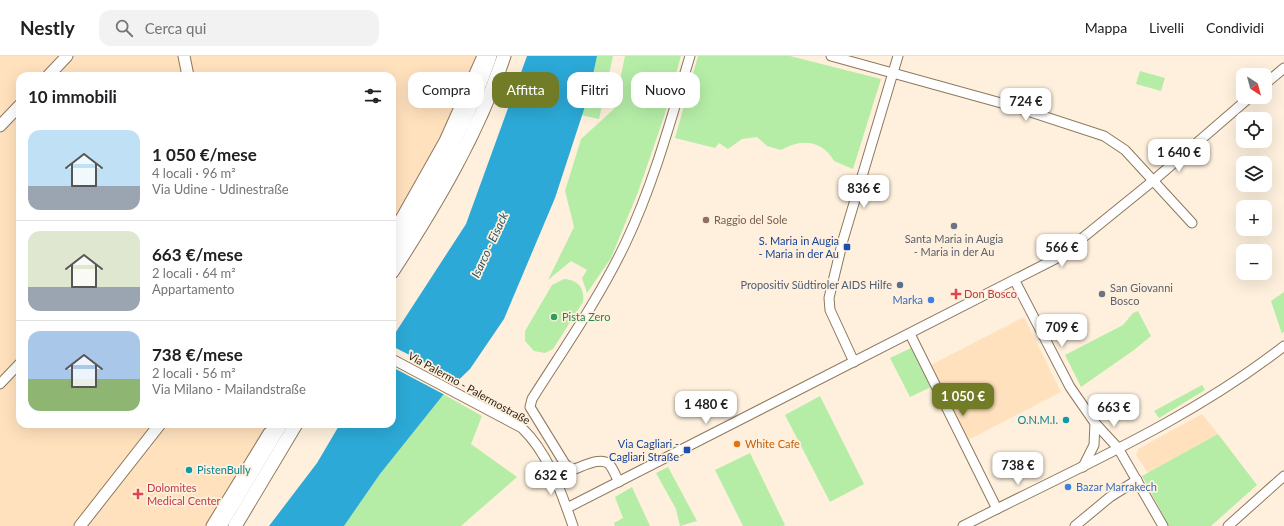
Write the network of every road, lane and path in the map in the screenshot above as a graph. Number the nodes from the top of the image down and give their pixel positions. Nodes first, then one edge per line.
1 (66, 56) edge
2 (184, 56) edge
3 (483, 56) edge
4 (490, 56) edge
5 (504, 56) edge
6 (690, 56) edge
7 (831, 56) edge
8 (898, 56) edge
9 (1284, 68) edge
10 (52, 72) edge
11 (187, 72) edge
12 (893, 73) junction
13 (1272, 78) edge
14 (1242, 104) edge
15 (16, 109) edge
16 (0, 126) edge
17 (1154, 180) junction
18 (1192, 223) dead end
19 (396, 228) edge
20 (396, 244) edge
21 (396, 266) edge
22 (1015, 281) junction
23 (910, 334) junction
24 (1284, 346) edge
25 (396, 361) edge
26 (854, 362) junction
27 (16, 367) edge
28 (0, 384) edge
29 (1094, 423) junction
30 (157, 428) edge
31 (272, 428) edge
32 (279, 428) edge
33 (294, 428) edge
34 (1118, 448) junction
35 (1083, 467) junction
36 (1284, 476) edge
37 (1137, 480) junction
38 (619, 482) junction
39 (567, 508) junction
40 (997, 509) junction
41 (80, 526) edge
42 (212, 526) edge
43 (220, 526) edge
44 (234, 526) edge
45 (573, 526) edge
46 (963, 526) edge
47 (1075, 526) edge
48 (1163, 526) edge
49 (1228, 526) edge

1 - 10 main road
2 - 11 main road
3 - 19 main road
4 - 20 highway
5 - 21 highway
6 - 38 street
7 - 12 street
8 - 12 street
9 - 13 street
12 - 17 street
12 - 26 street
14 - 17 street
15 - 16 main road
17 - 18 street
17 - 22 street
22 - 23 street
22 - 29 street
23 - 26 street
23 - 40 street
24 - 34 street
25 - 39 street, Via Palermo - Palermostraße
26 - 38 street
27 - 28 street
29 - 34 street
29 - 35 street
30 - 41 main road
31 - 42 main road
32 - 43 highway
33 - 44 highway
34 - 35 street
34 - 37 street
35 - 40 street
36 - 49 street
37 - 47 street
37 - 48 street
38 - 39 street
39 - 45 street, Via Palermo - Palermostraße
40 - 46 street

